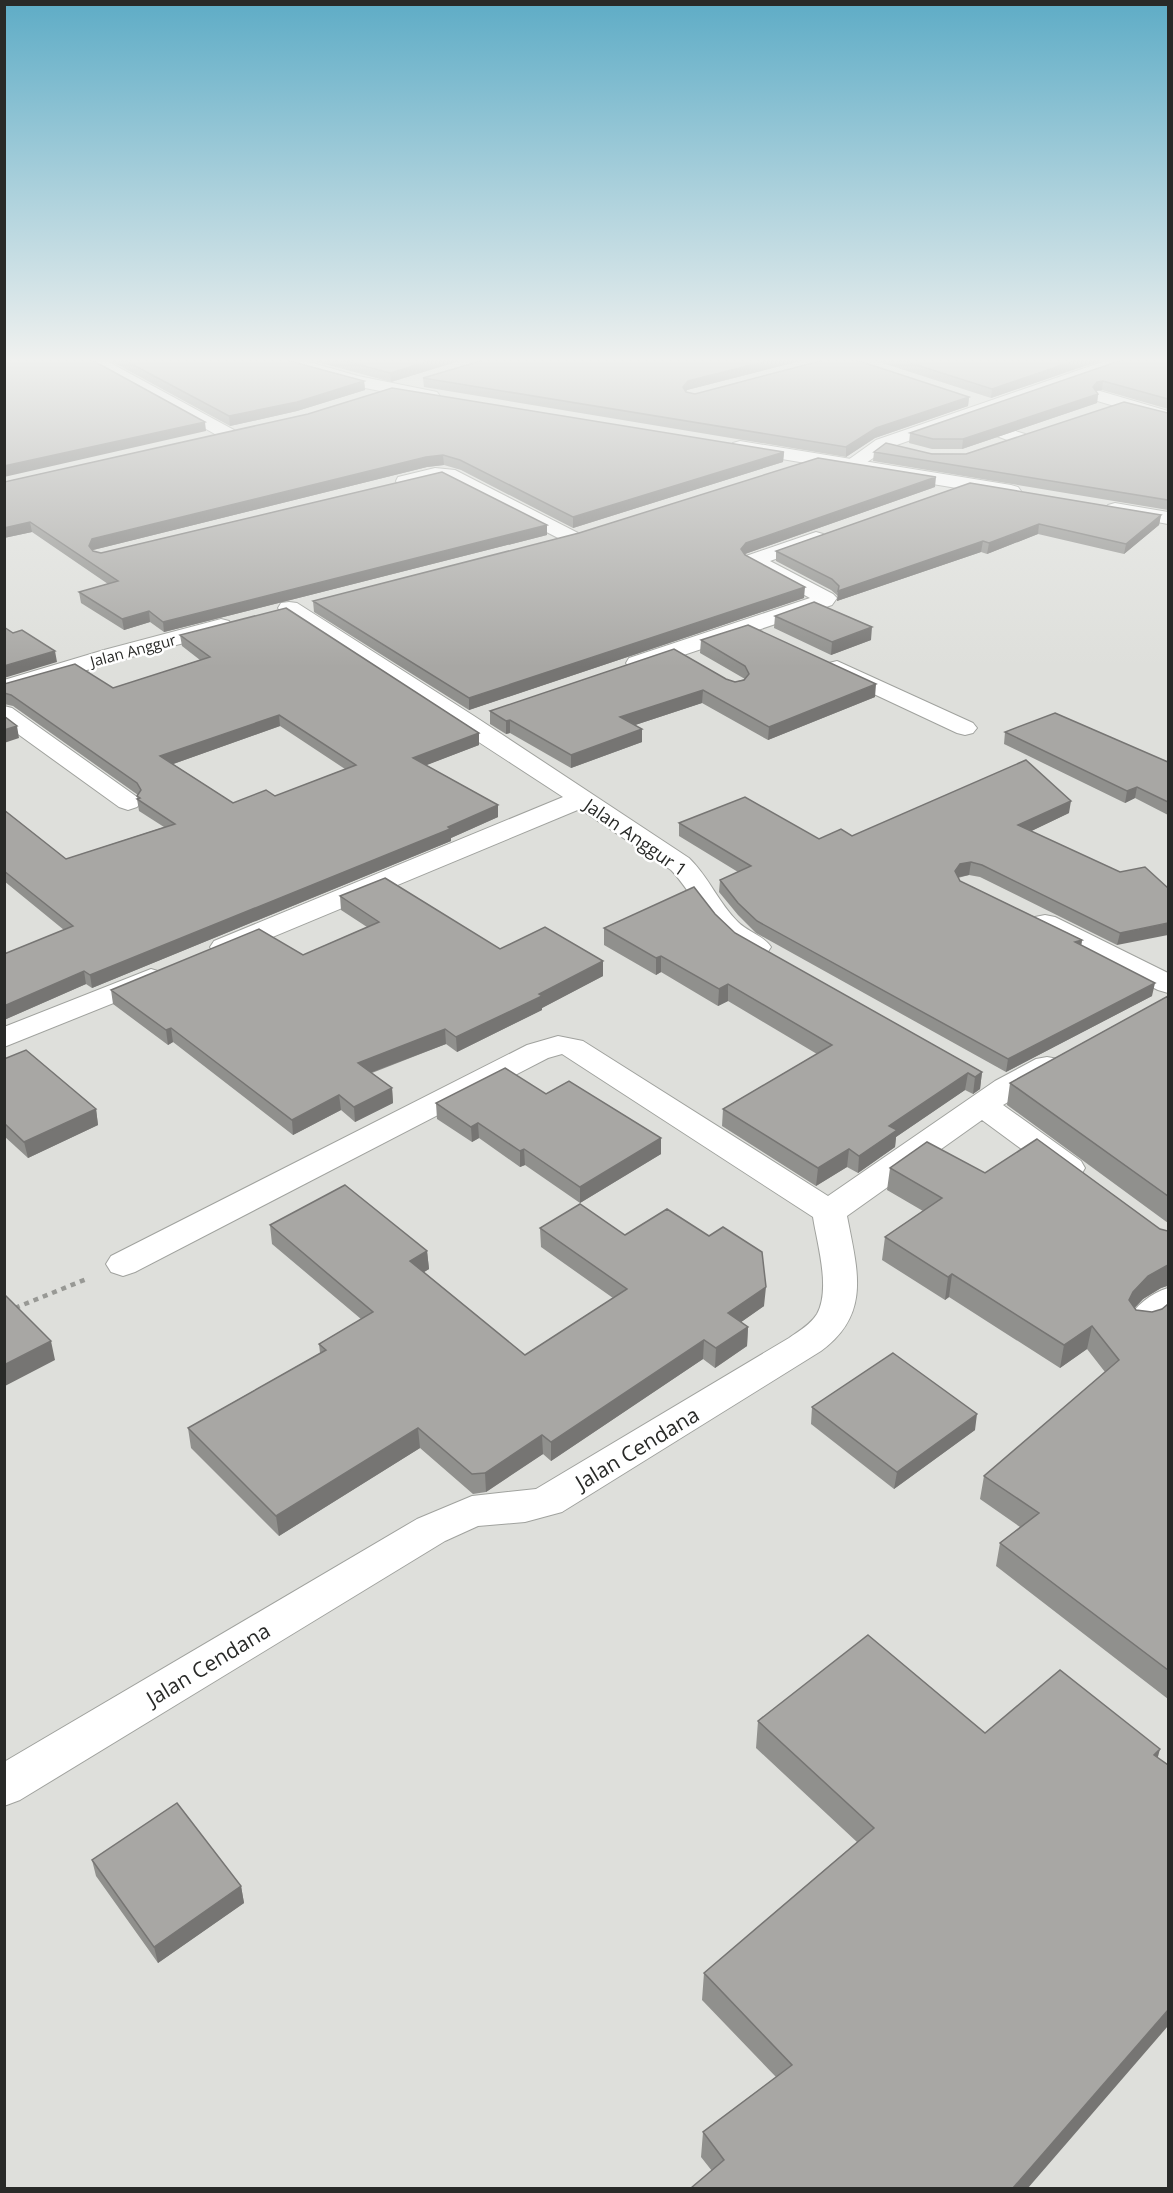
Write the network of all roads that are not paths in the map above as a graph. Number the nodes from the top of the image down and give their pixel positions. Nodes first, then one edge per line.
1 (809, 462) edge
2 (832, 462) edge
3 (854, 462) edge
4 (850, 465) junction
5 (772, 474) edge
6 (392, 484) edge
7 (969, 484) junction
8 (1028, 494) edge
9 (926, 499) edge
10 (1098, 506) edge
11 (1168, 518) edge
12 (593, 530) edge
13 (840, 530) edge
14 (571, 537) junction
15 (537, 546) edge
16 (289, 608) edge
17 (244, 620) edge
18 (749, 627) junction
19 (771, 638) edge
20 (676, 651) junction
21 (814, 658) edge
22 (695, 662) edge
23 (622, 668) edge
24 (4, 688) edge
25 (4, 713) edge
26 (965, 729) dead end
27 (581, 799) junction
28 (128, 802) dead end
29 (1021, 912) edge
30 (781, 961) edge
31 (1162, 999) edge
32 (4, 1038) edge
33 (1075, 1051) edge
34 (991, 1090) junction
35 (1094, 1186) edge
36 (829, 1212) junction
37 (123, 1264) road end
38 (4, 1786) edge

1 - 5 street
2 - 4 street
3 - 4 street
4 - 7 street
6 - 14 street
7 - 8 street
7 - 9 street
10 - 11 street
12 - 14 street
13 - 18 street
14 - 15 street
16 - 27 street, Jalan Anggur 1
17 - 24 street, Jalan Anggur
18 - 19 street
18 - 20 street
20 - 22 street
20 - 23 street
21 - 26 street
25 - 28 street
27 - 30 street, Jalan Anggur 1
27 - 32 street
29 - 31 street
33 - 34 street
34 - 35 street
34 - 36 street
36 - 37 street
36 - 38 street, Jalan Cendana

